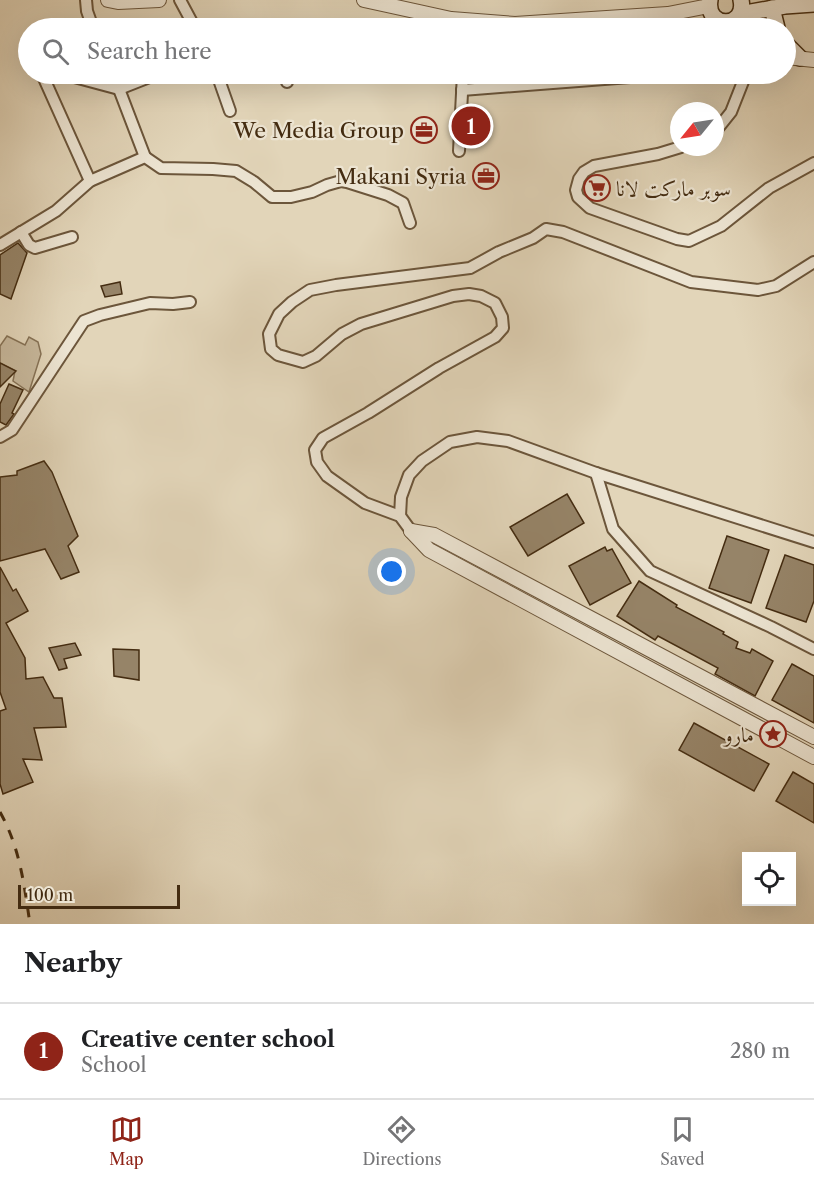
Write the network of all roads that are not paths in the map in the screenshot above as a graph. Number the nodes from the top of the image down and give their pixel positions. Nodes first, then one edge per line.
1 (86, 0) edge
2 (158, 0) edge
3 (180, 0) edge
4 (364, 0) edge
5 (114, 1) edge
6 (710, 3) edge
7 (814, 4) edge
8 (741, 7) edge
9 (772, 8) junction
10 (89, 18) edge
11 (190, 18) edge
12 (446, 18) edge
13 (607, 18) edge
14 (715, 18) edge
15 (774, 18) edge
16 (46, 84) edge
17 (100, 84) edge
18 (116, 84) edge
19 (132, 84) edge
20 (221, 84) edge
21 (462, 84) edge
22 (540, 84) edge
23 (742, 84) edge
24 (119, 89) junction
25 (462, 90) junction
26 (230, 111) dead end
27 (724, 121) edge
28 (670, 150) edge
29 (459, 151) dead end
30 (145, 157) junction
31 (814, 163) edge
32 (90, 181) junction
33 (410, 223) dead end
34 (21, 232) junction
35 (72, 237) dead end
36 (0, 245) edge
37 (814, 262) edge
38 (190, 302) dead end
39 (0, 438) edge
40 (596, 472) junction
41 (400, 516) junction
42 (411, 531) junction
43 (814, 542) edge
44 (814, 649) edge
45 (814, 737) edge
46 (814, 757) edge

1 - 10 street
2 - 5 street
3 - 11 street
4 - 12 street
6 - 13 street
6 - 14 main road
7 - 9 main road
8 - 9 main road
9 - 15 main road
16 - 32 street
17 - 24 street
18 - 24 street
19 - 24 street
20 - 26 street
21 - 25 street
22 - 25 street
23 - 27 street
24 - 30 street
25 - 29 street
28 - 31 street
30 - 32 street
30 - 33 street
32 - 34 street
34 - 35 street
34 - 36 street
37 - 41 street
38 - 39 street
40 - 41 street
40 - 43 street
40 - 44 street
41 - 42 street
42 - 45 street
42 - 46 street

